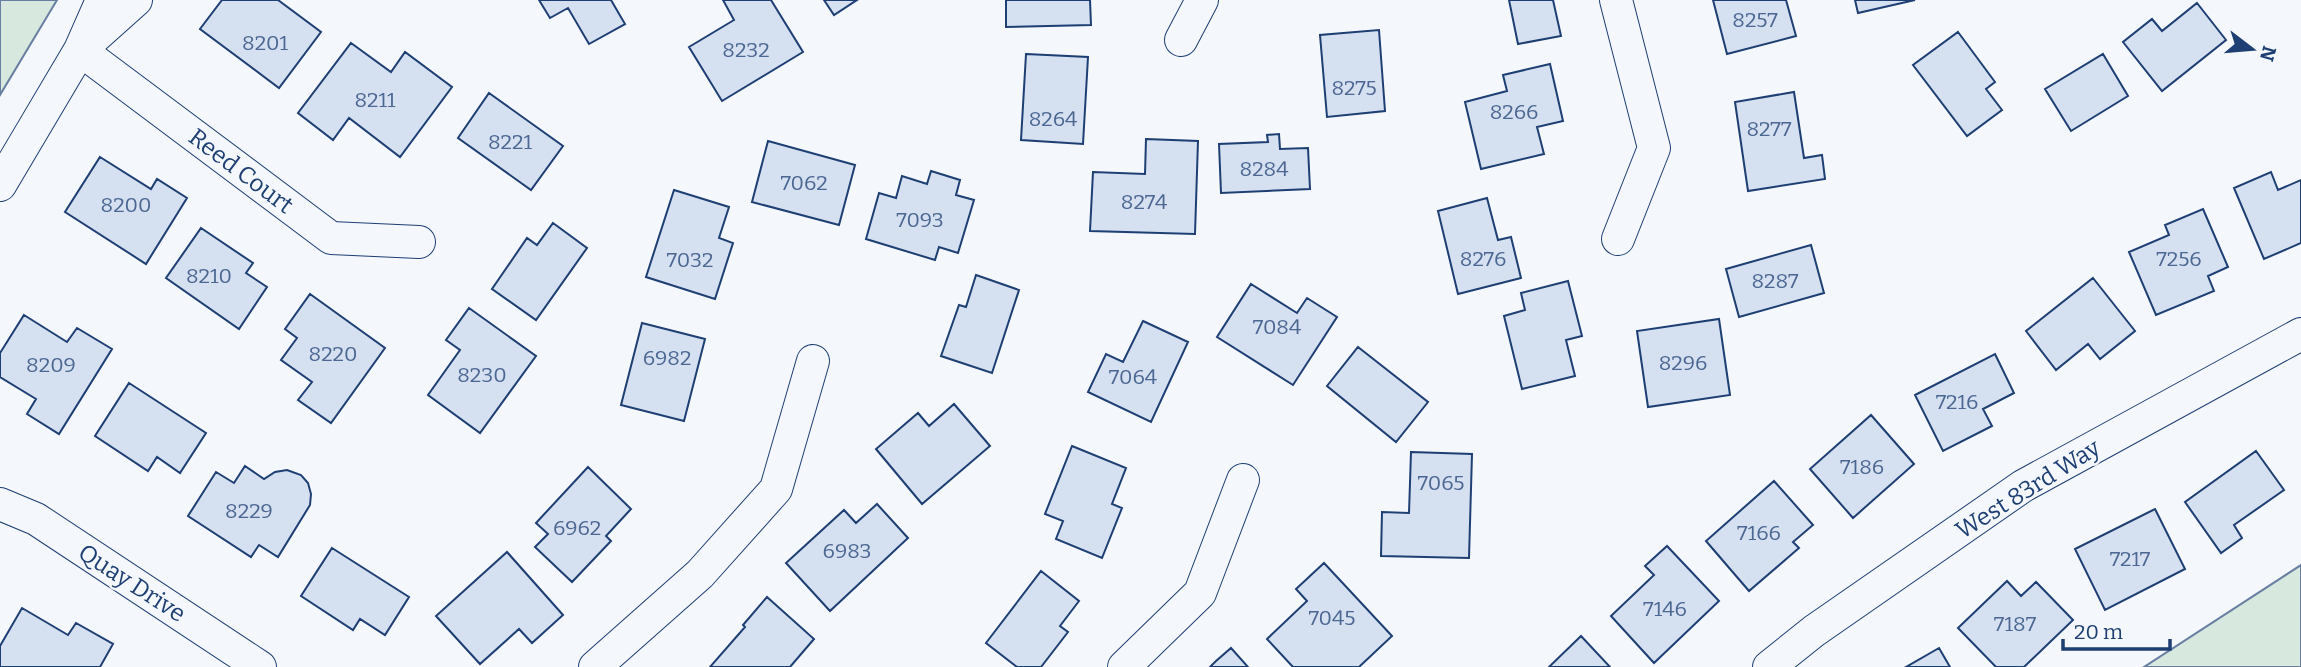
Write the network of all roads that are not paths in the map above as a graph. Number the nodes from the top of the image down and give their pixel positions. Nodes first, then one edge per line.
1 (102, 0) edge
2 (136, 0) edge
3 (1202, 0) edge
4 (1616, 0) edge
5 (1181, 40) dead end
6 (80, 50) junction
7 (0, 185) edge
8 (1618, 239) dead end
9 (419, 242) dead end
10 (2301, 334) edge
11 (813, 360) dead end
12 (1243, 480) dead end
13 (0, 504) edge
14 (260, 667) edge
15 (595, 667) edge
16 (1124, 667) edge
17 (1769, 667) edge

1 - 6 street
2 - 6 street
3 - 5 street
4 - 8 street
6 - 7 street
6 - 9 street, Reed Court
10 - 17 street, West 83rd Way
11 - 15 street
12 - 16 street
13 - 14 street, Quay Drive

